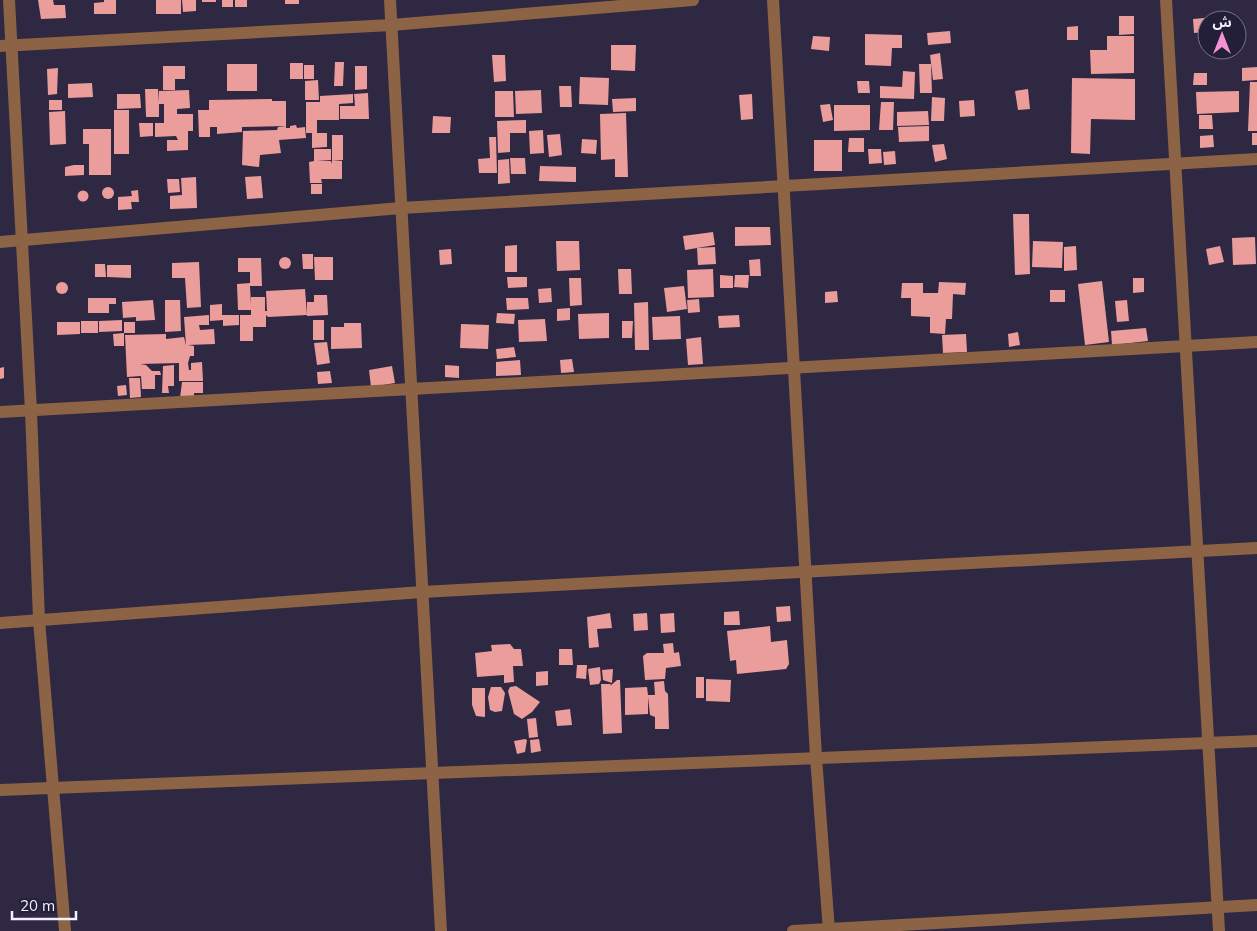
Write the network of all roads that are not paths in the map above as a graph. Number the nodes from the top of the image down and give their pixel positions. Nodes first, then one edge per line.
1 (8, 0) edge
2 (390, 0) edge
3 (693, 0) edge
4 (774, 0) edge
5 (1166, 0) edge
6 (391, 24) junction
7 (6, 46) edge
8 (1257, 158) edge
9 (1176, 163) junction
10 (784, 186) junction
11 (401, 208) junction
12 (22, 241) junction
13 (0, 242) edge
14 (1257, 342) edge
15 (1187, 345) junction
16 (794, 368) junction
17 (411, 389) junction
18 (31, 411) junction
19 (0, 412) edge
20 (1257, 548) edge
21 (1197, 551) junction
22 (806, 572) junction
23 (422, 592) junction
24 (39, 620) junction
25 (0, 622) edge
26 (1257, 741) edge
27 (1208, 743) junction
28 (816, 757) junction
29 (432, 772) junction
30 (52, 787) junction
31 (0, 790) edge
32 (1257, 905) edge
33 (1218, 907) junction
34 (829, 930) edge
35 (65, 931) edge
36 (441, 931) edge
37 (793, 931) edge
38 (1219, 931) edge

1 - 7 street
2 - 6 street
3 - 6 street
4 - 10 street
5 - 9 street
6 - 7 street
6 - 11 street
7 - 12 street
8 - 9 street
9 - 10 street
9 - 15 street
10 - 11 street
10 - 16 street
11 - 12 street
11 - 17 street
12 - 13 street
12 - 18 street
14 - 15 street
15 - 16 street
15 - 21 street
16 - 17 street
16 - 22 street
17 - 18 street
17 - 23 street
18 - 19 street
18 - 24 street
20 - 21 street
21 - 22 street
21 - 27 street
22 - 23 street
22 - 28 street
23 - 24 street
23 - 29 street
24 - 25 street
24 - 30 street
26 - 27 street
27 - 28 street
27 - 33 street
28 - 29 street
28 - 34 street
29 - 30 street
29 - 36 street
30 - 31 street
30 - 35 street
32 - 33 street
33 - 34 street
33 - 38 street
34 - 37 street

